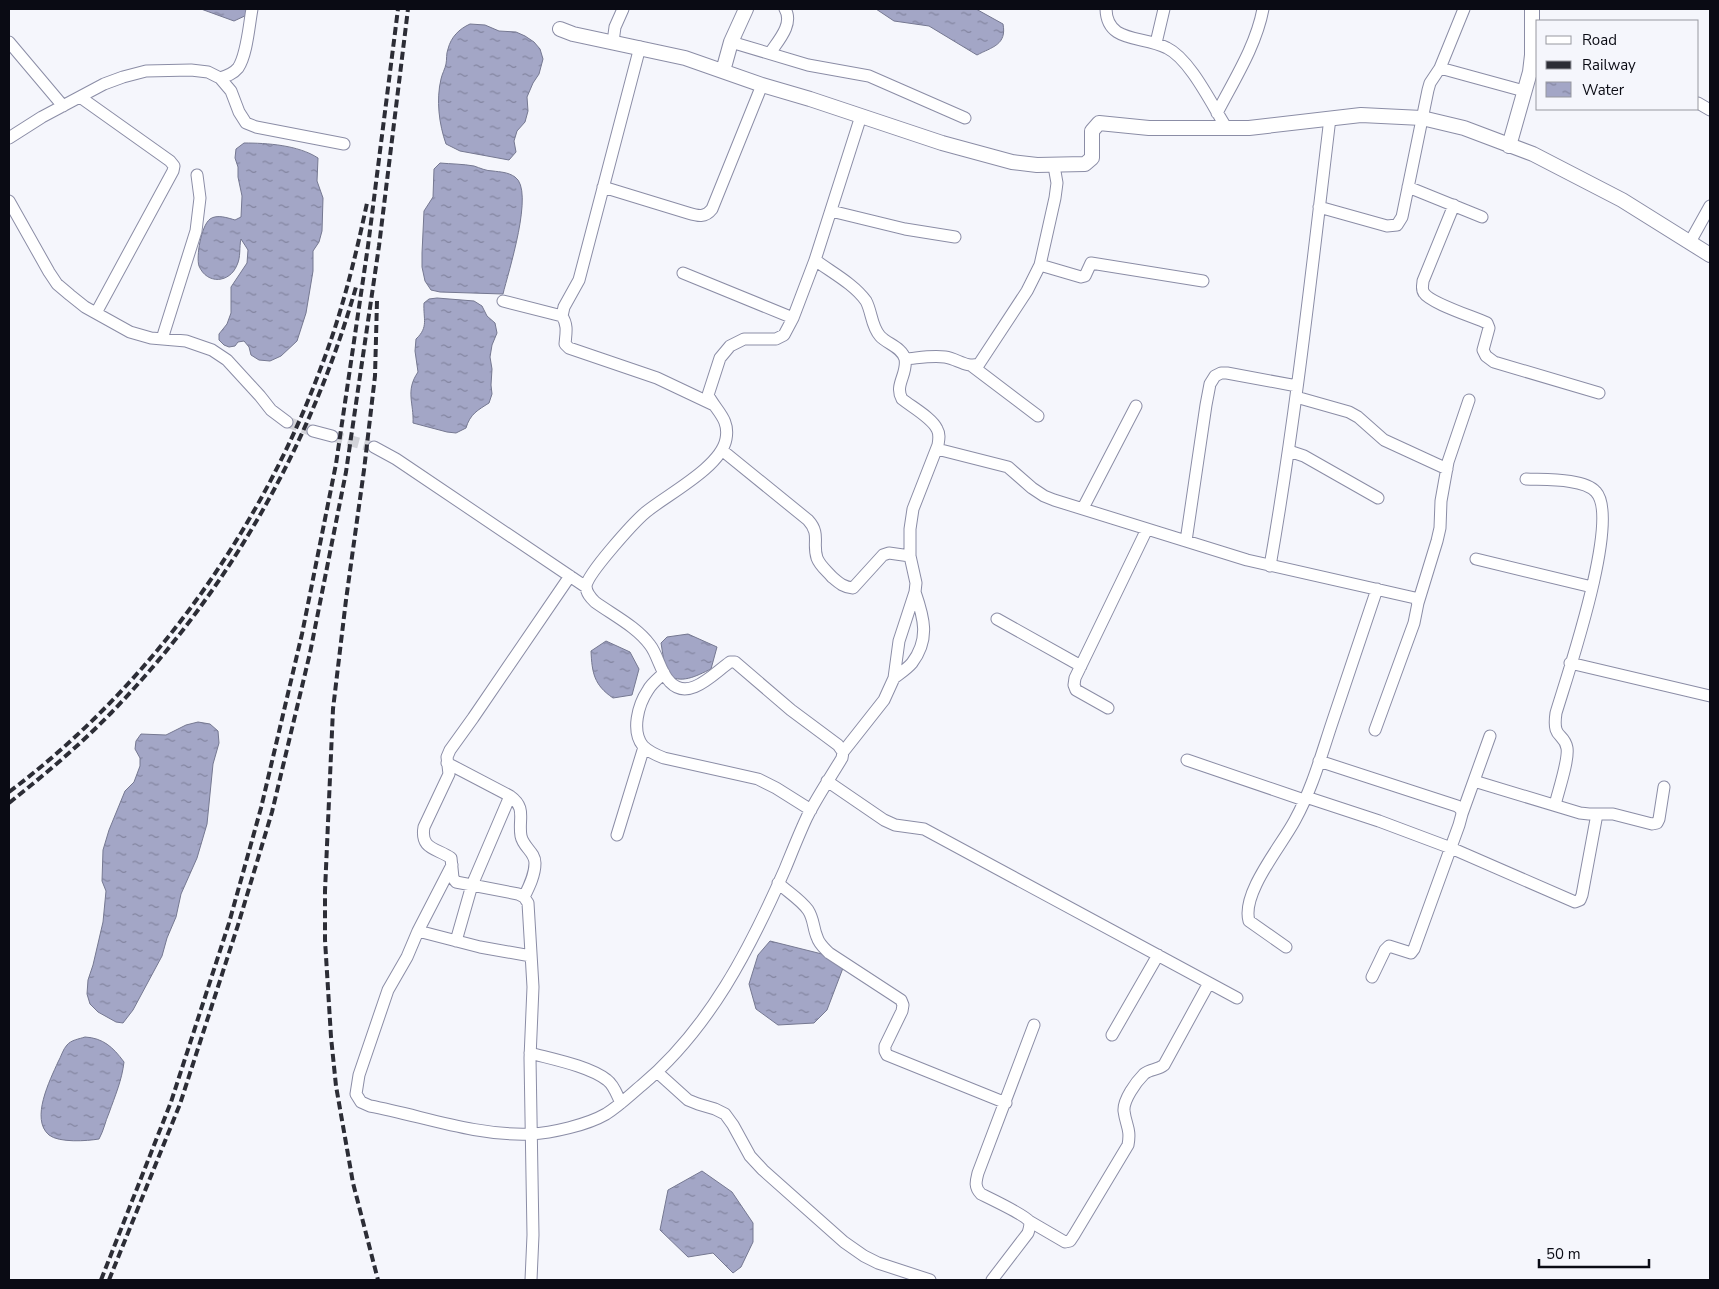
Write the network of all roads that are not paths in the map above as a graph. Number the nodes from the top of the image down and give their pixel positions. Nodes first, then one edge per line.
1 (252, 9) edge
2 (623, 9) edge
3 (746, 9) edge
4 (785, 9) edge
5 (1106, 9) edge
6 (1164, 9) edge
7 (1263, 9) edge
8 (1464, 9) edge
9 (1532, 9) edge
10 (560, 29) dead end
11 (614, 35) junction
12 (9, 42) edge
13 (1156, 42) junction
14 (640, 47) junction
15 (770, 53) junction
16 (727, 56) junction
17 (1440, 68) junction
18 (220, 78) junction
19 (762, 85) junction
20 (1524, 91) junction
21 (80, 97) junction
22 (1699, 104) edge
23 (63, 106) junction
24 (1710, 110) edge
25 (1217, 113) junction
26 (861, 116) junction
27 (964, 118) dead end
28 (1330, 118) junction
29 (1422, 118) junction
30 (1226, 127) junction
31 (9, 138) edge
32 (344, 144) dead end
33 (1509, 146) junction
34 (1055, 174) junction
35 (197, 175) dead end
36 (603, 187) junction
37 (1408, 187) junction
38 (9, 200) edge
39 (1454, 206) junction
40 (1710, 206) edge
41 (1319, 207) junction
42 (831, 211) junction
43 (1482, 217) dead end
44 (955, 237) dead end
45 (1690, 242) junction
46 (1710, 254) edge
47 (815, 260) junction
48 (1040, 265) junction
49 (683, 273) dead end
50 (1204, 281) dead end
51 (504, 302) dead end
52 (96, 313) junction
53 (562, 316) junction
54 (793, 318) junction
55 (162, 339) junction
56 (905, 359) junction
57 (972, 366) junction
58 (1297, 392) junction
59 (1598, 392) dead end
60 (1469, 400) dead end
61 (712, 404) junction
62 (1136, 406) dead end
63 (1038, 416) dead end
64 (288, 422) tunnel mouth
65 (313, 431) tunnel mouth
66 (332, 436) tunnel mouth
67 (374, 447) tunnel mouth
68 (936, 449) junction
69 (723, 451) junction
70 (1289, 451) junction
71 (1447, 469) junction
72 (1526, 479) dead end
73 (1378, 498) dead end
74 (1083, 508) junction
75 (1148, 529) junction
76 (1186, 541) junction
77 (910, 556) junction
78 (1476, 559) dead end
79 (1270, 566) junction
80 (570, 576) junction
81 (586, 587) junction
82 (1592, 587) junction
83 (1377, 589) junction
84 (915, 592) junction
85 (1418, 603) junction
86 (997, 620) dead end
87 (1570, 664) junction
88 (1081, 666) junction
89 (664, 673) junction
90 (894, 678) junction
91 (1710, 696) edge
92 (1108, 708) dead end
93 (1374, 730) dead end
94 (1490, 736) dead end
95 (644, 747) junction
96 (843, 752) junction
97 (1187, 760) dead end
98 (1319, 761) junction
99 (447, 762) junction
100 (1474, 781) junction
101 (827, 782) junction
102 (1664, 787) dead end
103 (510, 796) junction
104 (1305, 798) junction
105 (1555, 805) junction
106 (811, 810) junction
107 (1462, 814) junction
108 (1597, 814) junction
109 (617, 835) dead end
110 (1451, 848) junction
111 (452, 865) junction
112 (778, 883) junction
113 (472, 886) junction
114 (524, 897) junction
115 (418, 931) junction
116 (456, 941) junction
117 (1286, 947) dead end
118 (1158, 955) junction
119 (531, 956) junction
120 (1372, 977) dead end
121 (1209, 983) junction
122 (1236, 998) dead end
123 (1034, 1025) dead end
124 (1112, 1035) dead end
125 (530, 1053) junction
126 (657, 1072) junction
127 (621, 1103) junction
128 (1006, 1103) junction
129 (531, 1134) junction
130 (1029, 1221) junction
131 (531, 1280) edge
132 (930, 1280) edge
133 (992, 1280) edge

1 - 18 street
2 - 11 street
3 - 16 street
4 - 15 street
5 - 13 street
6 - 13 street
7 - 25 street
8 - 17 street
9 - 20 street
10 - 11 street
11 - 14 street
12 - 23 street
13 - 25 street
14 - 16 street
14 - 36 street
15 - 16 street
15 - 27 street
16 - 19 street
17 - 20 street
17 - 29 street
18 - 21 street
18 - 32 street
19 - 26 street
19 - 36 street
20 - 33 street
21 - 23 street
21 - 52 street
22 - 24 street
23 - 31 street
25 - 30 street
26 - 34 street
26 - 42 street
28 - 29 street
28 - 30 street
28 - 41 street
29 - 33 street
29 - 37 street
30 - 34 street
33 - 45 street
34 - 48 street
35 - 55 street
36 - 53 street
37 - 39 street
37 - 41 street
38 - 52 street
39 - 43 street
39 - 59 street
40 - 45 street
41 - 58 street
42 - 44 street
42 - 47 street
45 - 46 street
47 - 54 street
47 - 56 street
48 - 50 street
48 - 57 street
49 - 54 street
51 - 53 street
52 - 55 street
53 - 61 street
54 - 61 street
55 - 64 street
56 - 57 street
56 - 68 street
57 - 63 street
58 - 70 street
58 - 71 street
58 - 76 street
60 - 71 street
61 - 69 street
62 - 74 street
65 - 66 street
67 - 80 street
68 - 74 street
68 - 77 street
69 - 77 street
69 - 81 street
70 - 73 street
70 - 79 street
71 - 85 street
72 - 82 street
74 - 75 street
75 - 76 street
75 - 88 street
76 - 79 street
77 - 84 street
78 - 82 street
79 - 83 street
80 - 81 street
80 - 99 street
81 - 89 street
82 - 87 street
83 - 85 street
83 - 98 street
84 - 90 street
84 - 90 street
85 - 93 street
86 - 88 street
87 - 91 street
87 - 105 street
88 - 92 street
89 - 95 street
89 - 96 street
90 - 96 street
94 - 100 street
95 - 106 street
95 - 109 street
96 - 101 street
97 - 104 street
98 - 104 street
98 - 107 street
99 - 103 street
99 - 111 street
100 - 105 street
100 - 107 street
101 - 106 street
101 - 118 street
102 - 108 street
103 - 113 street
103 - 114 street
104 - 110 street
104 - 117 street
105 - 108 street
106 - 112 street
107 - 110 street
108 - 110 street
110 - 120 street
111 - 113 street
111 - 115 street
112 - 126 street
112 - 128 street
113 - 114 street
113 - 116 street
114 - 119 street
115 - 116 street
115 - 129 street
116 - 119 street
118 - 121 street
118 - 124 street
119 - 125 street
121 - 122 street
121 - 130 street
123 - 128 street
125 - 127 street
125 - 129 street
126 - 127 street
126 - 132 street
127 - 129 street
128 - 130 street
129 - 131 street
130 - 133 street

